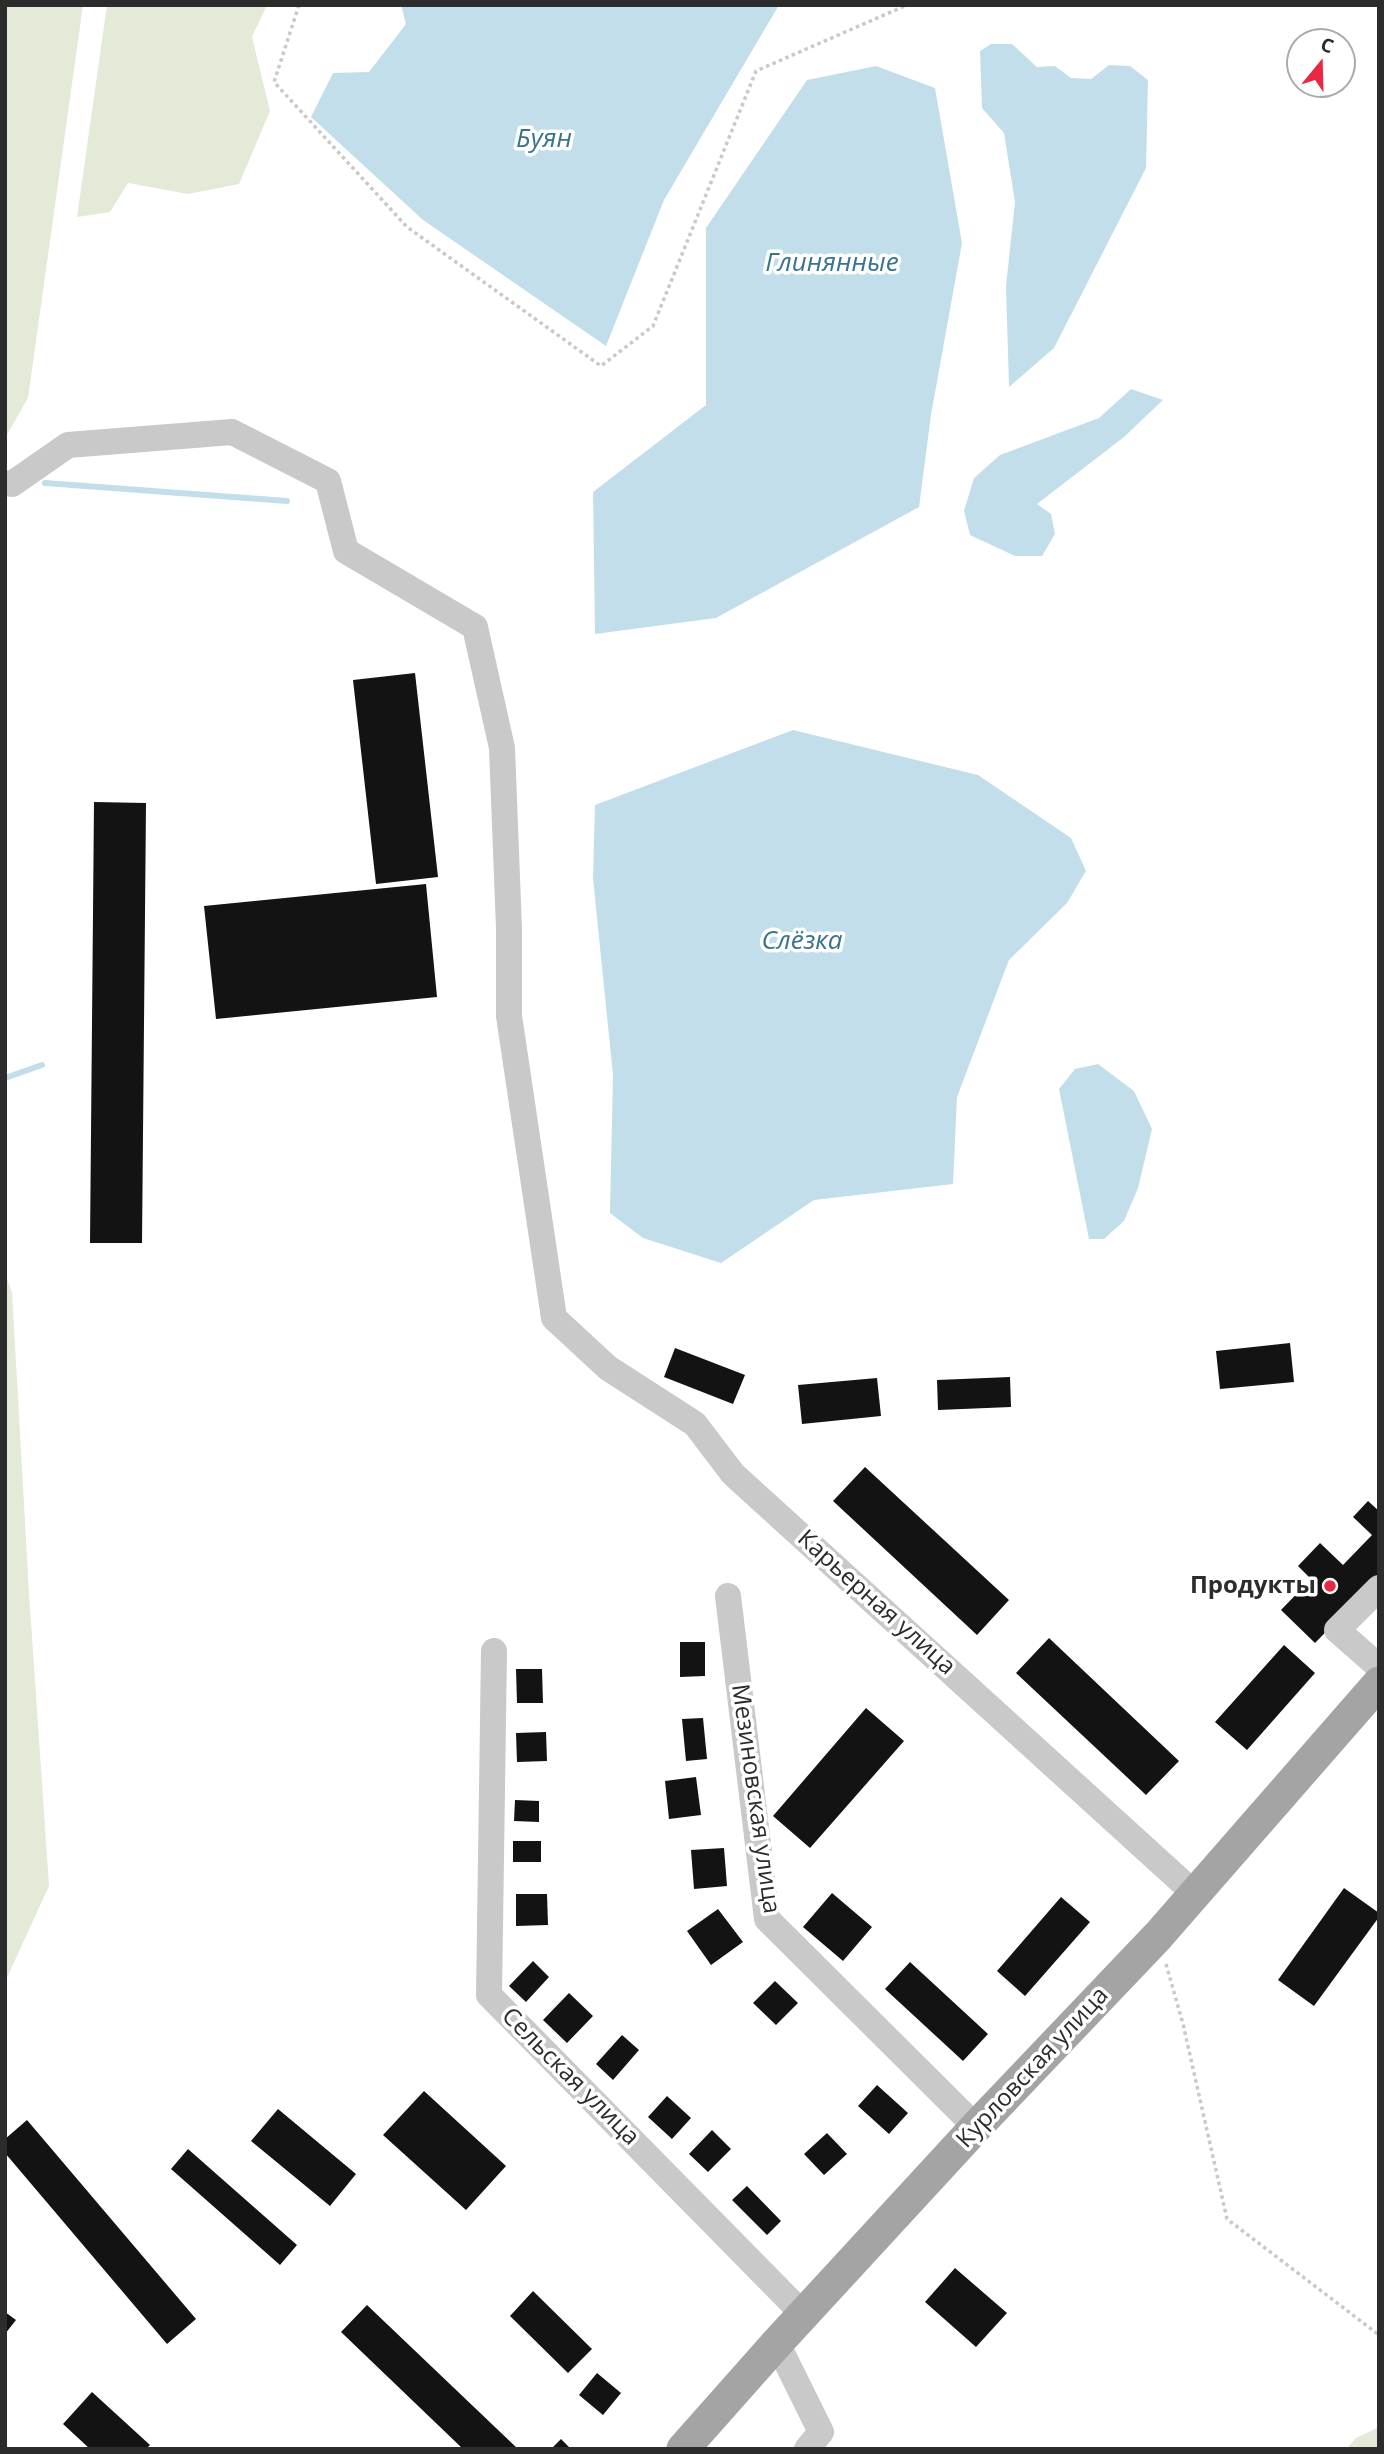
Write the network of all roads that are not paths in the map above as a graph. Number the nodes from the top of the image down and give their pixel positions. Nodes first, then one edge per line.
1 (5, 483) edge
2 (1379, 1588) edge
3 (728, 1596) dead end
4 (494, 1651) dead end
5 (1379, 1667) edge
6 (1379, 1683) edge
7 (1195, 1894) junction
8 (976, 2127) junction
9 (803, 2314) junction
10 (777, 2343) junction
11 (683, 2449) edge
12 (807, 2449) edge

1 - 7 street, Карьерная улица
2 - 5 street
3 - 8 street, Мезиновская улица
4 - 9 street, Сельская улица
6 - 7 main road, Курловская улица
7 - 8 main road, Курловская улица
8 - 9 main road, Курловская улица
9 - 10 main road, Курловская улица
10 - 11 main road, Курловская улица
10 - 12 street

